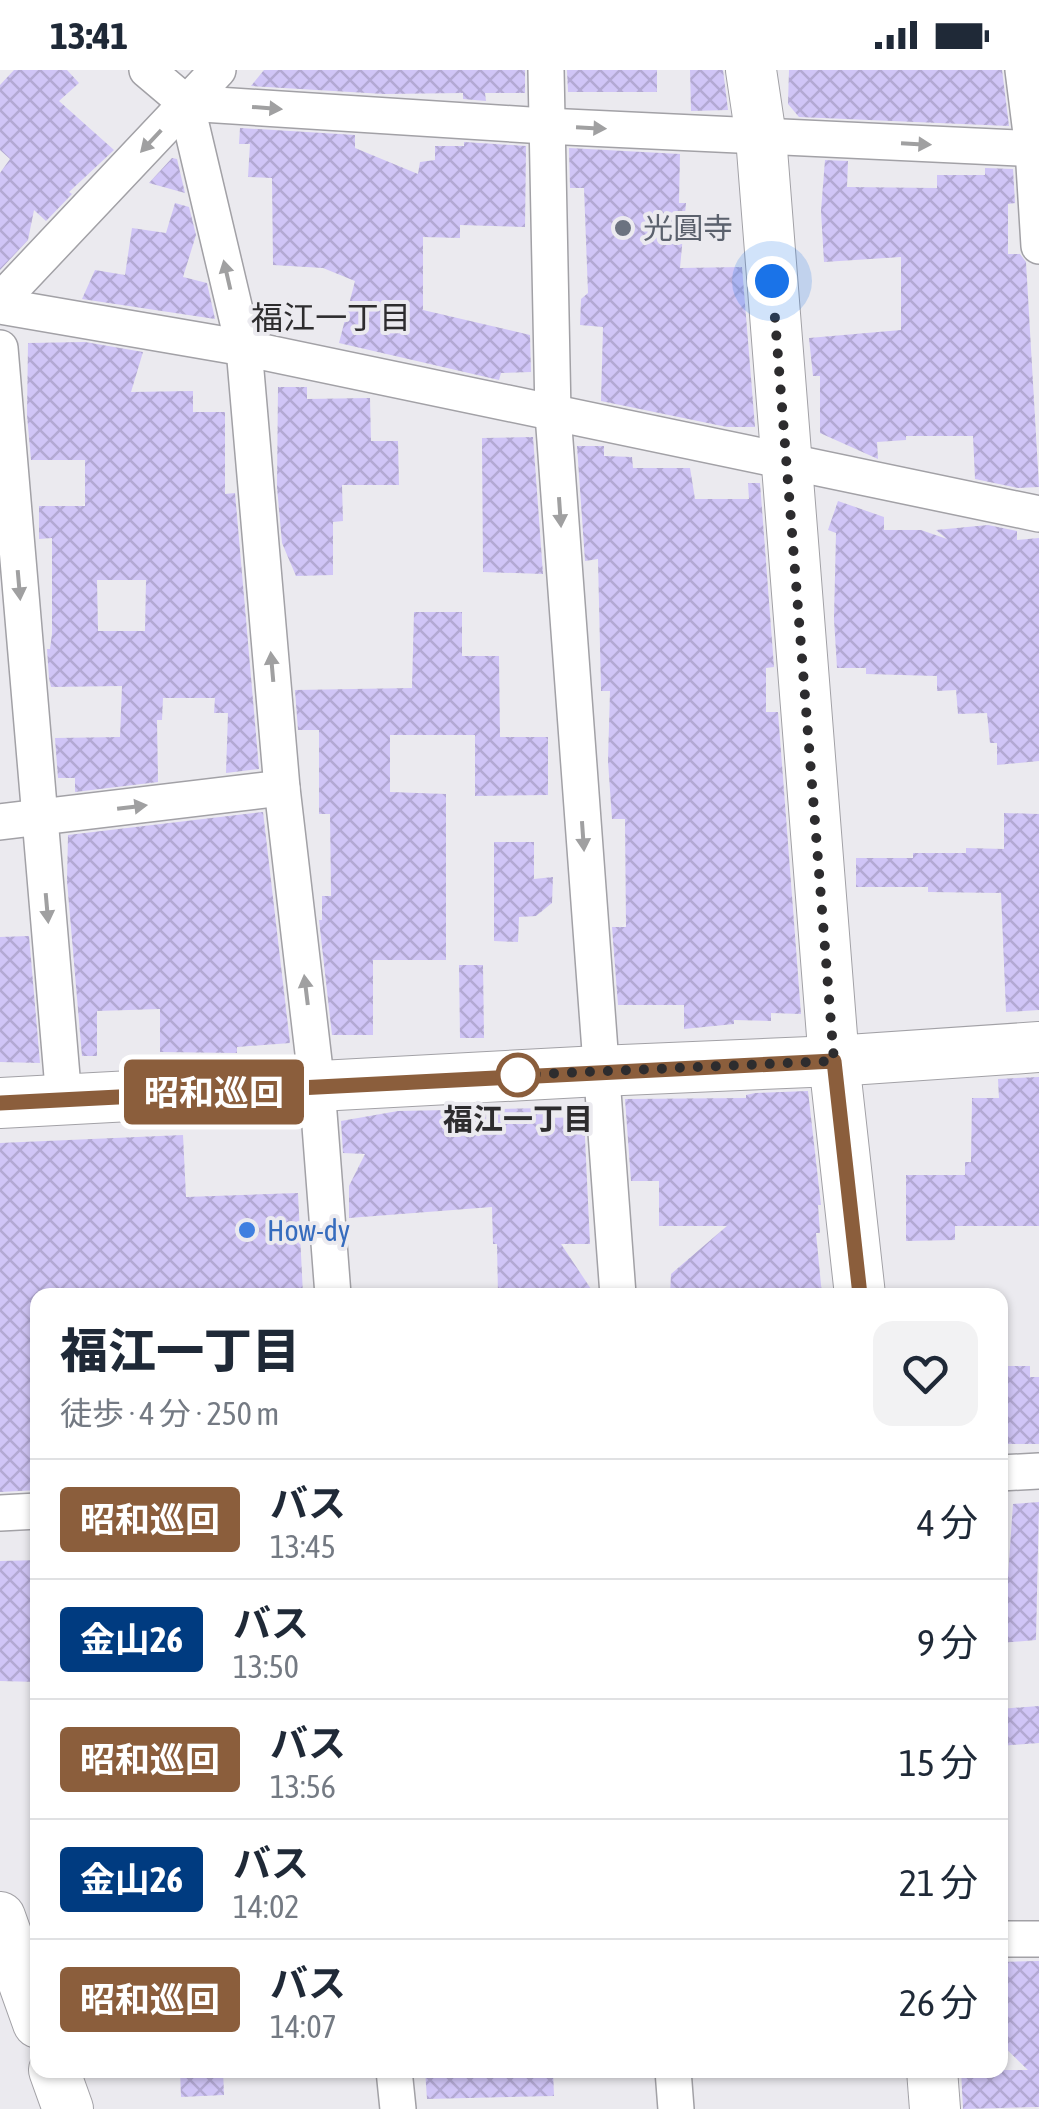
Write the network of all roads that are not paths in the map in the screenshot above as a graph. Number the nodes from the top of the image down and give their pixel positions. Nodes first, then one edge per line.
1 (147, 70) edge
2 (218, 70) edge
3 (546, 70) edge
4 (750, 70) edge
5 (1023, 70) edge
6 (186, 103) junction
7 (545, 126) junction
8 (761, 137) junction
9 (1036, 149) edge
10 (1039, 246) edge
11 (0, 304) edge
12 (0, 348) edge
13 (244, 348) junction
14 (553, 414) junction
15 (785, 461) junction
16 (1039, 514) edge
17 (282, 788) junction
18 (39, 818) junction
19 (0, 822) edge
20 (1039, 1047) edge
21 (834, 1061) junction
22 (599, 1071) junction
23 (317, 1087) junction
24 (64, 1100) junction
25 (0, 1104) edge
26 (332, 1288) edge
27 (617, 1288) edge
28 (859, 1288) edge
29 (1039, 1471) edge
30 (1008, 1473) edge
31 (30, 1512) edge
32 (0, 1513) edge
33 (0, 1917) edge
34 (1039, 1939) edge
35 (1008, 1940) edge
36 (27, 1964) edge
37 (57, 2078) edge
38 (395, 2078) edge
39 (674, 2078) edge
40 (932, 2078) edge
41 (68, 2109) edge
42 (398, 2109) edge
43 (676, 2109) edge
44 (934, 2109) edge

1 - 6 street
2 - 6 street
3 - 7 street
4 - 8 street
5 - 9 street
6 -> 7 street
6 -> 11 street
13 -> 6 street
7 -> 8 street
7 - 14 street
8 -> 9 street
8 - 15 street
9 - 10 street
11 - 13 street
12 -> 18 street
13 - 14 street
17 -> 13 street
14 - 15 street
14 -> 22 street
15 - 16 street
15 - 21 street
18 -> 17 street
23 -> 17 street
18 - 19 street
18 -> 24 street
20 - 21 street
21 - 22 street
21 - 28 street
22 - 23 street
22 - 27 street
23 - 24 street
23 - 26 street
24 - 25 street
29 - 30 street
31 - 32 street
33 - 36 street
34 - 35 street
37 - 41 street
38 - 42 street
39 - 43 street
40 - 44 street

